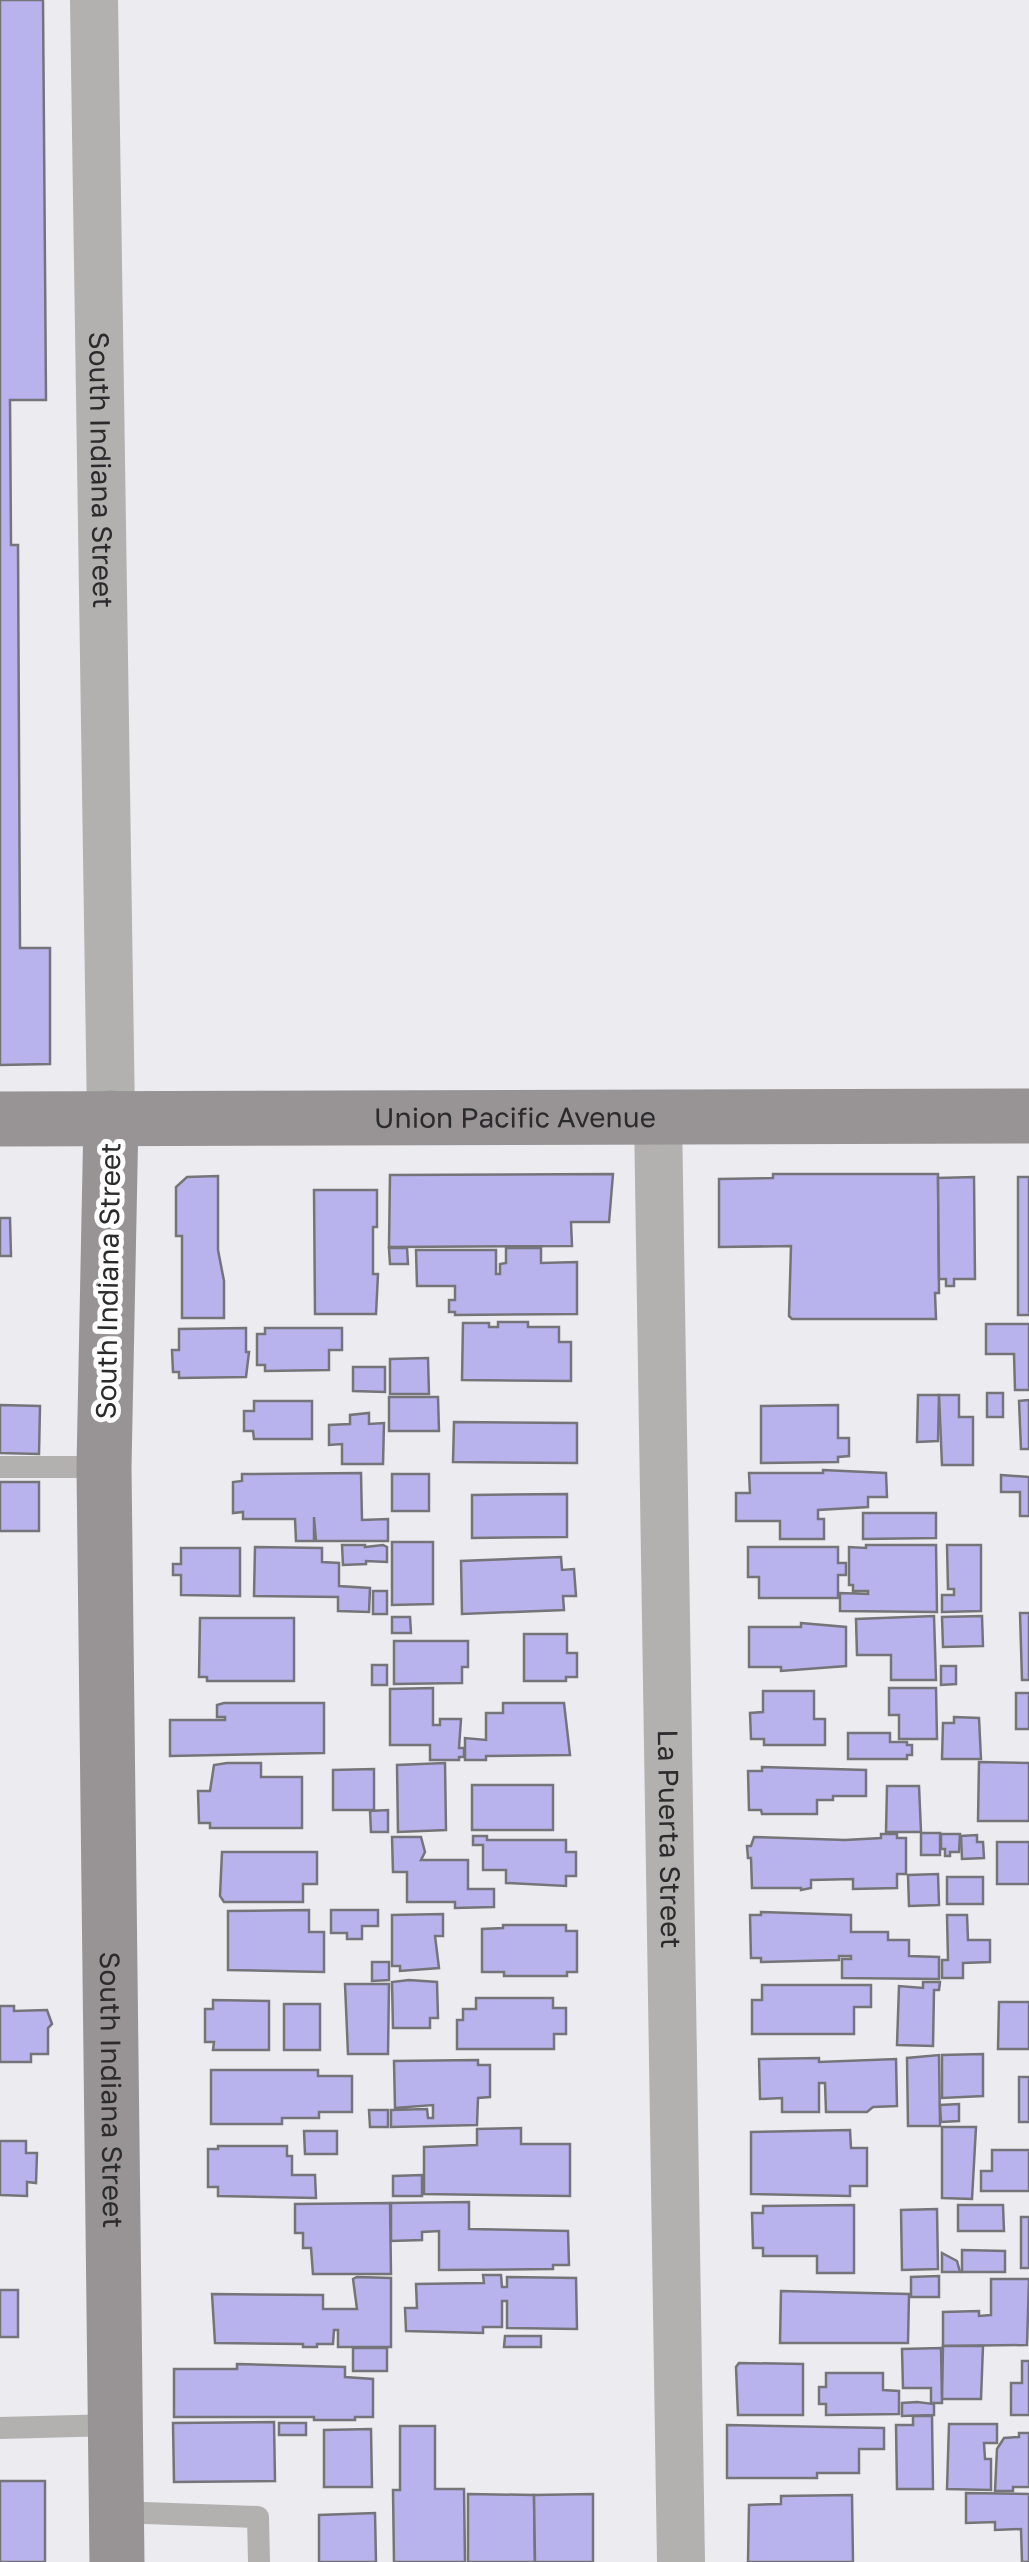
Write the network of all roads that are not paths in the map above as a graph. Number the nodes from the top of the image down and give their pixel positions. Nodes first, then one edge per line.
1 (94, 0) edge
2 (1029, 1116) edge
3 (658, 1117) junction
4 (0, 1118) edge
5 (111, 1118) junction
6 (0, 1466) edge
7 (104, 1466) junction
8 (116, 2425) junction
9 (0, 2428) edge
10 (116, 2537) edge
11 (259, 2562) edge
12 (682, 2562) edge

1 - 5 street, South Indiana Street
2 - 3 street, Union Pacific Avenue
3 - 5 street, Union Pacific Avenue
3 - 12 street, La Puerta Street
4 - 5 street, Union Pacific Avenue
5 - 7 street, South Indiana Street
6 - 7 lane
7 - 8 street, South Indiana Street
8 - 9 lane
8 - 10 street, South Indiana Street
10 - 11 lane

